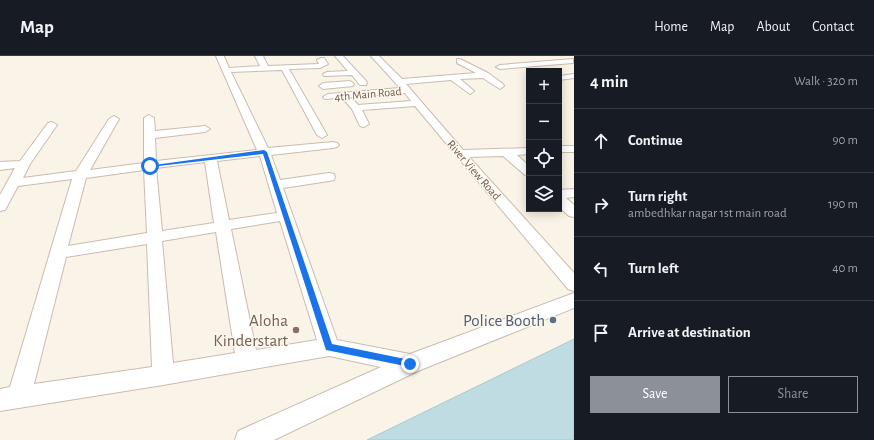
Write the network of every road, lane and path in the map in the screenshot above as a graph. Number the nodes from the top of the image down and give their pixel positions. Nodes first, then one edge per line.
1 (220, 56) edge
2 (259, 56) edge
3 (340, 56) edge
4 (375, 56) edge
5 (559, 56) edge
6 (518, 59) dead end
7 (321, 60) dead end
8 (460, 61) dead end
9 (574, 61) edge
10 (530, 64) junction
11 (284, 67) junction
12 (500, 67) dead end
13 (265, 68) junction
14 (538, 68) edge
15 (227, 70) junction
16 (353, 73) junction
17 (327, 74) dead end
18 (485, 75) junction
19 (574, 76) edge
20 (453, 78) junction
21 (562, 78) edge
22 (399, 84) junction
23 (323, 86) dead end
24 (500, 86) dead end
25 (470, 91) dead end
26 (328, 97) dead end
27 (348, 98) dead end
28 (419, 103) junction
29 (356, 108) junction
30 (149, 118) dead end
31 (114, 119) dead end
32 (364, 124) dead end
33 (52, 125) dead end
34 (205, 129) dead end
35 (322, 134) dead end
36 (149, 135) junction
37 (333, 145) dead end
38 (562, 149) edge
39 (574, 149) edge
40 (526, 151) edge
41 (264, 152) junction
42 (506, 152) junction
43 (460, 154) junction
44 (210, 158) junction
45 (24, 164) junction
46 (0, 166) edge
47 (150, 166) junction
48 (526, 169) edge
49 (80, 175) junction
50 (329, 177) dead end
51 (13, 183) junction
52 (275, 185) junction
53 (574, 193) edge
54 (562, 194) edge
55 (562, 202) edge
56 (0, 207) edge
57 (574, 213) edge
58 (284, 216) junction
59 (222, 226) junction
60 (154, 236) junction
61 (58, 253) junction
62 (574, 284) edge
63 (574, 300) edge
64 (329, 347) junction
65 (247, 360) junction
66 (410, 364) junction
67 (163, 375) junction
68 (10, 399) edge
69 (247, 440) edge

1 - 15 street
2 - 13 street
3 - 16 street
4 - 22 street, River View Road
5 - 9 street
6 - 10 street
7 - 11 street
8 - 18 street
9 - 10 street
10 - 12 street
10 - 14 street
11 - 13 street
11 - 35 street
13 - 15 street
15 - 41 street
16 - 17 street
16 - 23 street
18 - 20 street, 4th Main Road
18 - 24 street
19 - 21 street
20 - 22 street, 4th Main Road
20 - 25 street
22 - 26 street, 4th Main Road
22 - 28 street, River View Road
27 - 29 street
28 - 29 street
28 - 43 street, River View Road
29 - 32 street
30 - 36 street
31 - 49 street
33 - 45 street
34 - 36 street
36 - 47 street
37 - 41 street
38 - 39 street
40 - 42 street
41 - 44 street
41 - 52 street
42 - 43 street
42 - 48 street
43 - 62 street, River View Road
44 - 47 street
44 - 59 street
45 - 46 street
45 - 51 street
47 - 49 street
47 - 60 street
49 - 51 street
49 - 61 street
50 - 52 street
51 - 56 street
52 - 58 street
53 - 54 street
55 - 57 street
58 - 59 street
58 - 64 street
59 - 60 street
59 - 65 street
60 - 61 street
60 - 67 street
61 - 68 street
63 - 66 street
64 - 65 street
64 - 66 street
65 - 67 street
66 - 69 street
67 - 68 street

